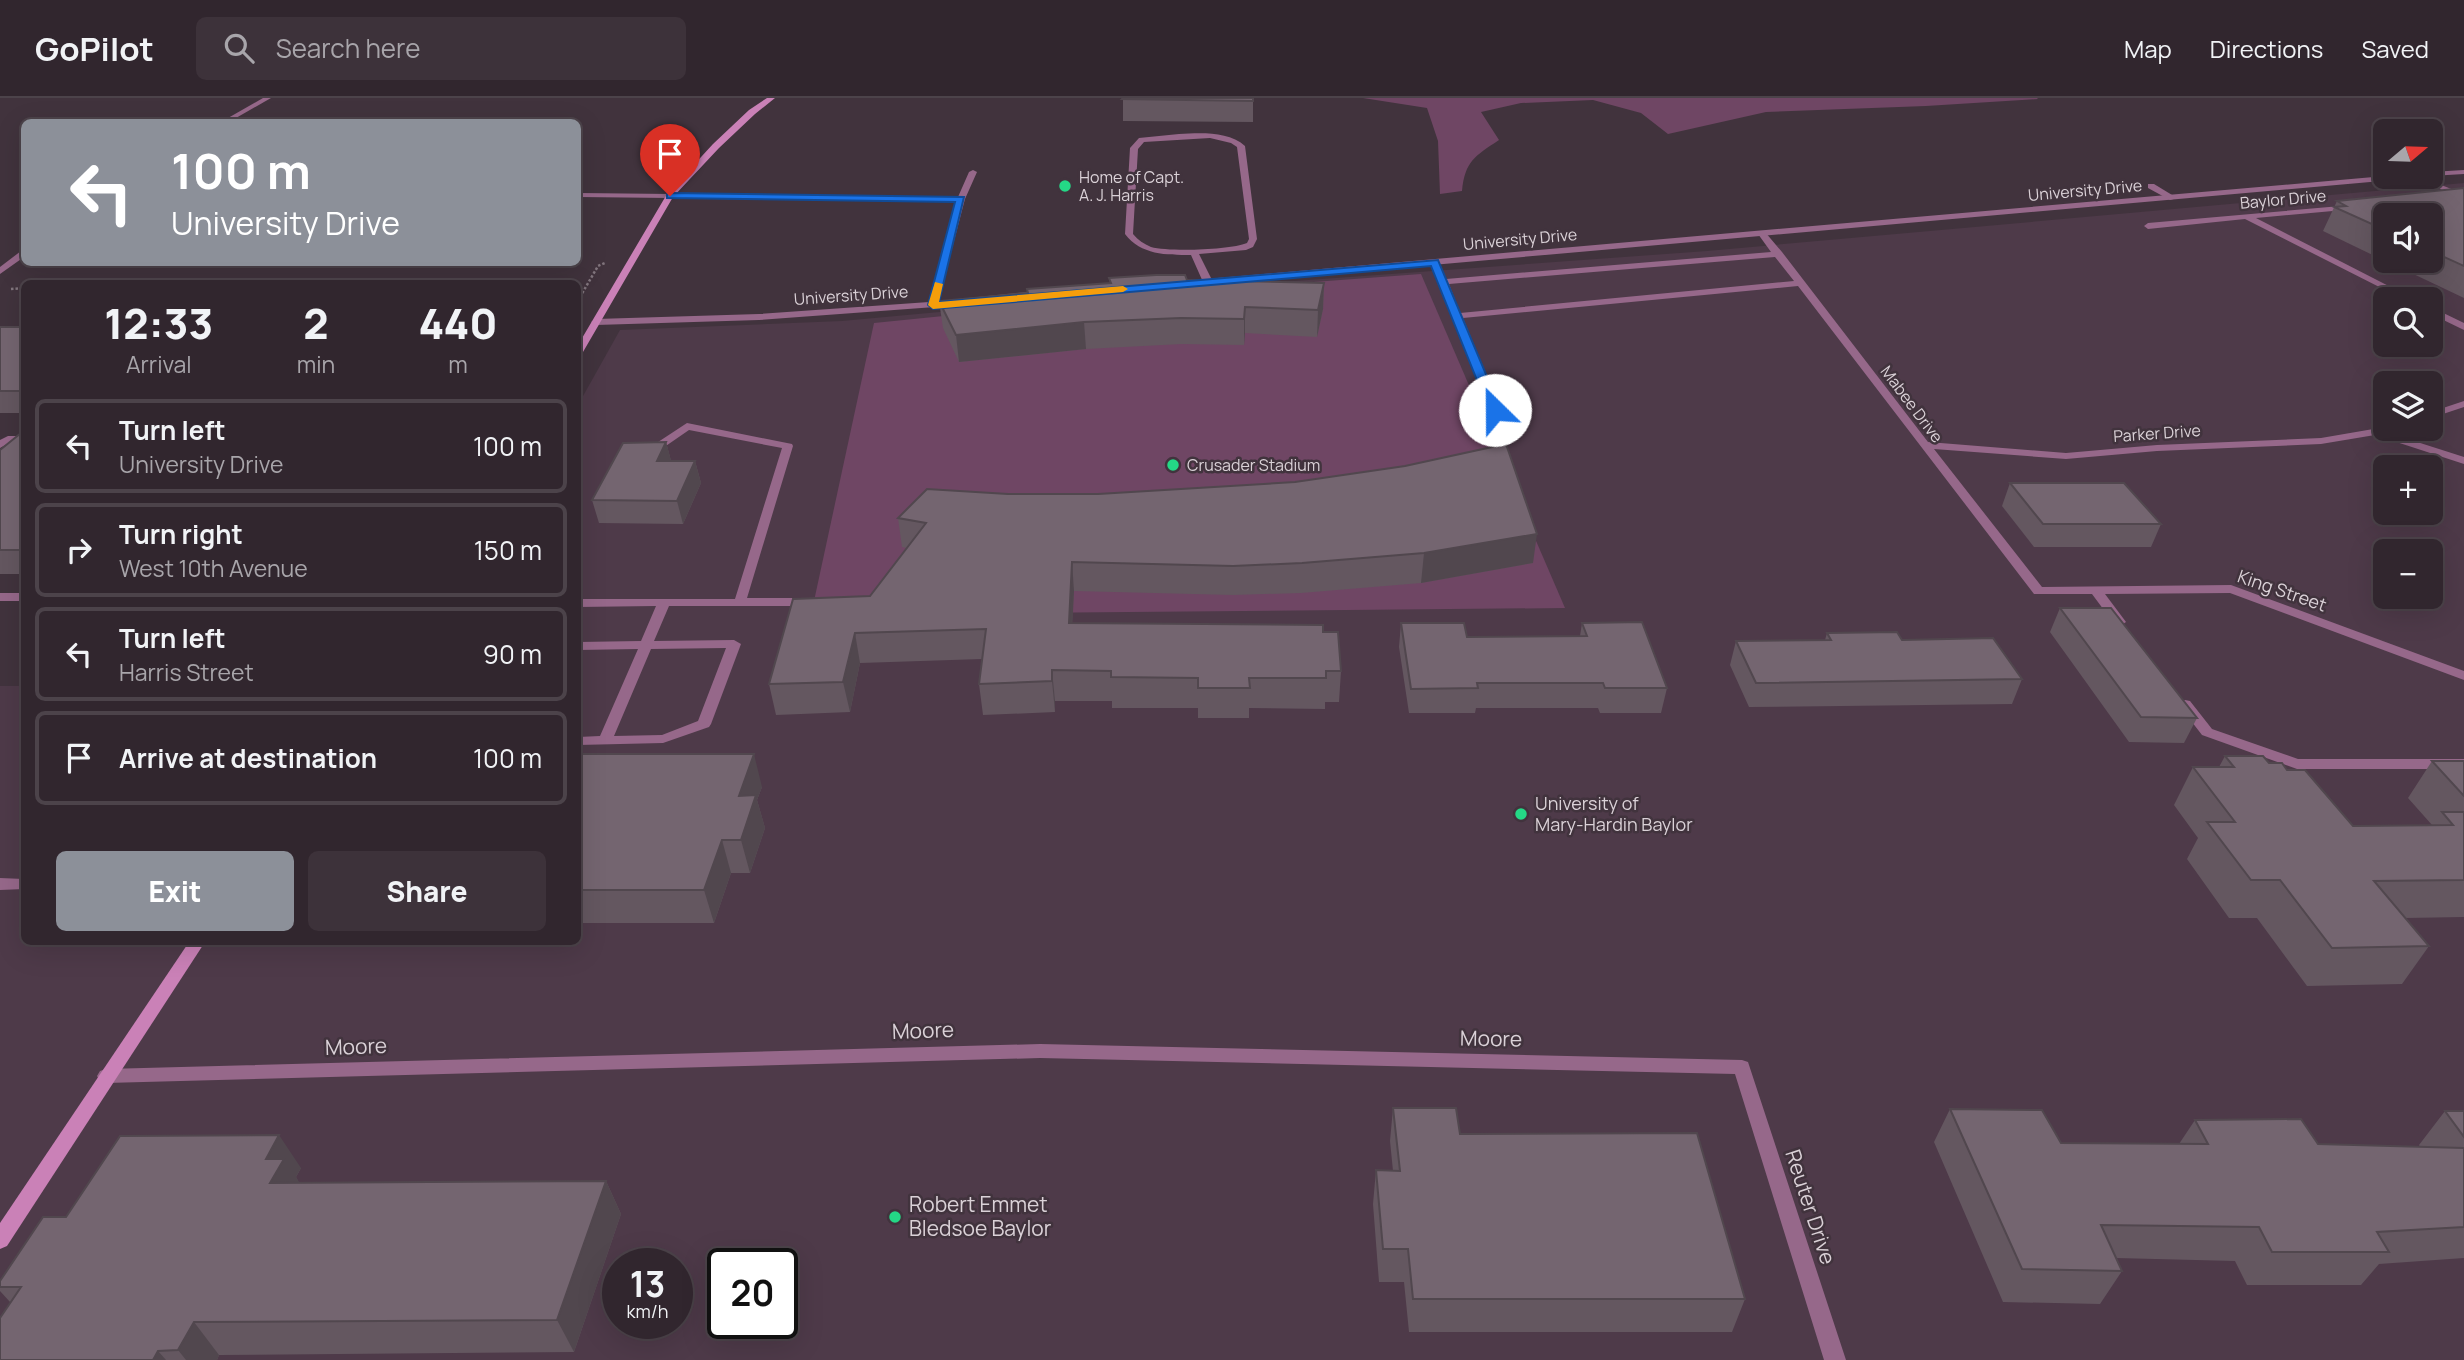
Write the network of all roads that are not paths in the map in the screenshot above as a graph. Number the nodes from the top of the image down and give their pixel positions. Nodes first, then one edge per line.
1 (268, 98) edge
2 (772, 98) edge
3 (230, 119) edge
4 (973, 172) dead end
5 (2464, 172) edge
6 (2443, 173) edge
7 (2373, 180) edge
8 (2151, 186) dead end
9 (2443, 189) edge
10 (581, 195) edge
11 (670, 196) junction
12 (2463, 197) edge
13 (2173, 198) junction
14 (961, 199) junction
15 (2435, 199) edge
16 (2367, 205) edge
17 (2246, 217) junction
18 (2148, 226) dead end
19 (1762, 234) junction
20 (1194, 252) junction
21 (1779, 254) junction
22 (21, 255) edge
23 (1435, 262) junction
24 (0, 271) edge
25 (1208, 282) junction
26 (1443, 282) junction
27 (1196, 283) edge
28 (1801, 283) junction
29 (2386, 287) edge
30 (972, 302) edge
31 (933, 305) junction
32 (1456, 316) junction
33 (2443, 316) edge
34 (596, 322) junction
35 (2464, 327) edge
36 (581, 347) edge
37 (2464, 404) edge
38 (1495, 410) dead end
39 (2443, 411) edge
40 (2373, 434) edge
41 (21, 439) edge
42 (2403, 441) edge
43 (0, 445) edge
44 (1924, 445) junction
45 (656, 448) edge
46 (2464, 461) edge
47 (2095, 590) junction
48 (2038, 591) joint
49 (0, 597) edge
50 (21, 597) edge
51 (820, 602) edge
52 (581, 603) edge
53 (664, 603) junction
54 (740, 603) junction
55 (2127, 630) edge
56 (646, 645) junction
57 (581, 646) edge
58 (2464, 676) edge
59 (2175, 690) edge
60 (581, 741) edge
61 (604, 742) junction
62 (2464, 764) edge
63 (0, 884) edge
64 (21, 884) edge
65 (195, 945) edge
66 (1742, 1067) joint
67 (106, 1076) junction
68 (0, 1240) edge
69 (1835, 1360) edge

1 - 3 street
2 - 11 street
4 - 14 street
5 - 6 street
7 - 13 street, University Drive
8 - 13 street
9 - 12 street
10 - 11 street
11 - 14 street
11 - 34 street
12 - 15 street
13 - 19 street, University Drive
14 - 31 street
16 - 17 street, Baylor Drive
17 - 18 street, Baylor Drive
17 - 29 street
19 - 21 street, Mabee Drive
19 - 23 street, University Drive
20 - 20 street
20 - 25 street
21 - 26 street
21 - 28 street, Mabee Drive
22 - 24 street
23 - 25 street, University Drive
23 - 26 street
25 - 27 street, University Drive
26 - 32 street
28 - 32 street
28 - 44 street, Mabee Drive
30 - 31 street, University Drive
31 - 34 street, University Drive
32 - 38 street
33 - 35 street
34 - 36 street
37 - 39 street
40 - 44 street, Parker Drive
41 - 43 street
42 - 46 street
44 - 48 street, Mabee Drive
45 - 54 street
47 - 48 street, King Street
47 - 55 street
47 - 58 street, King Street
49 - 50 street
51 - 54 street
52 - 53 street
53 - 54 street
53 - 56 street
56 - 57 street
56 - 61 street
56 - 61 street
59 - 62 street
60 - 61 street
63 - 64 street
65 - 67 street
66 - 67 street, Moore
66 - 69 street, Reuter Drive
67 - 68 street

